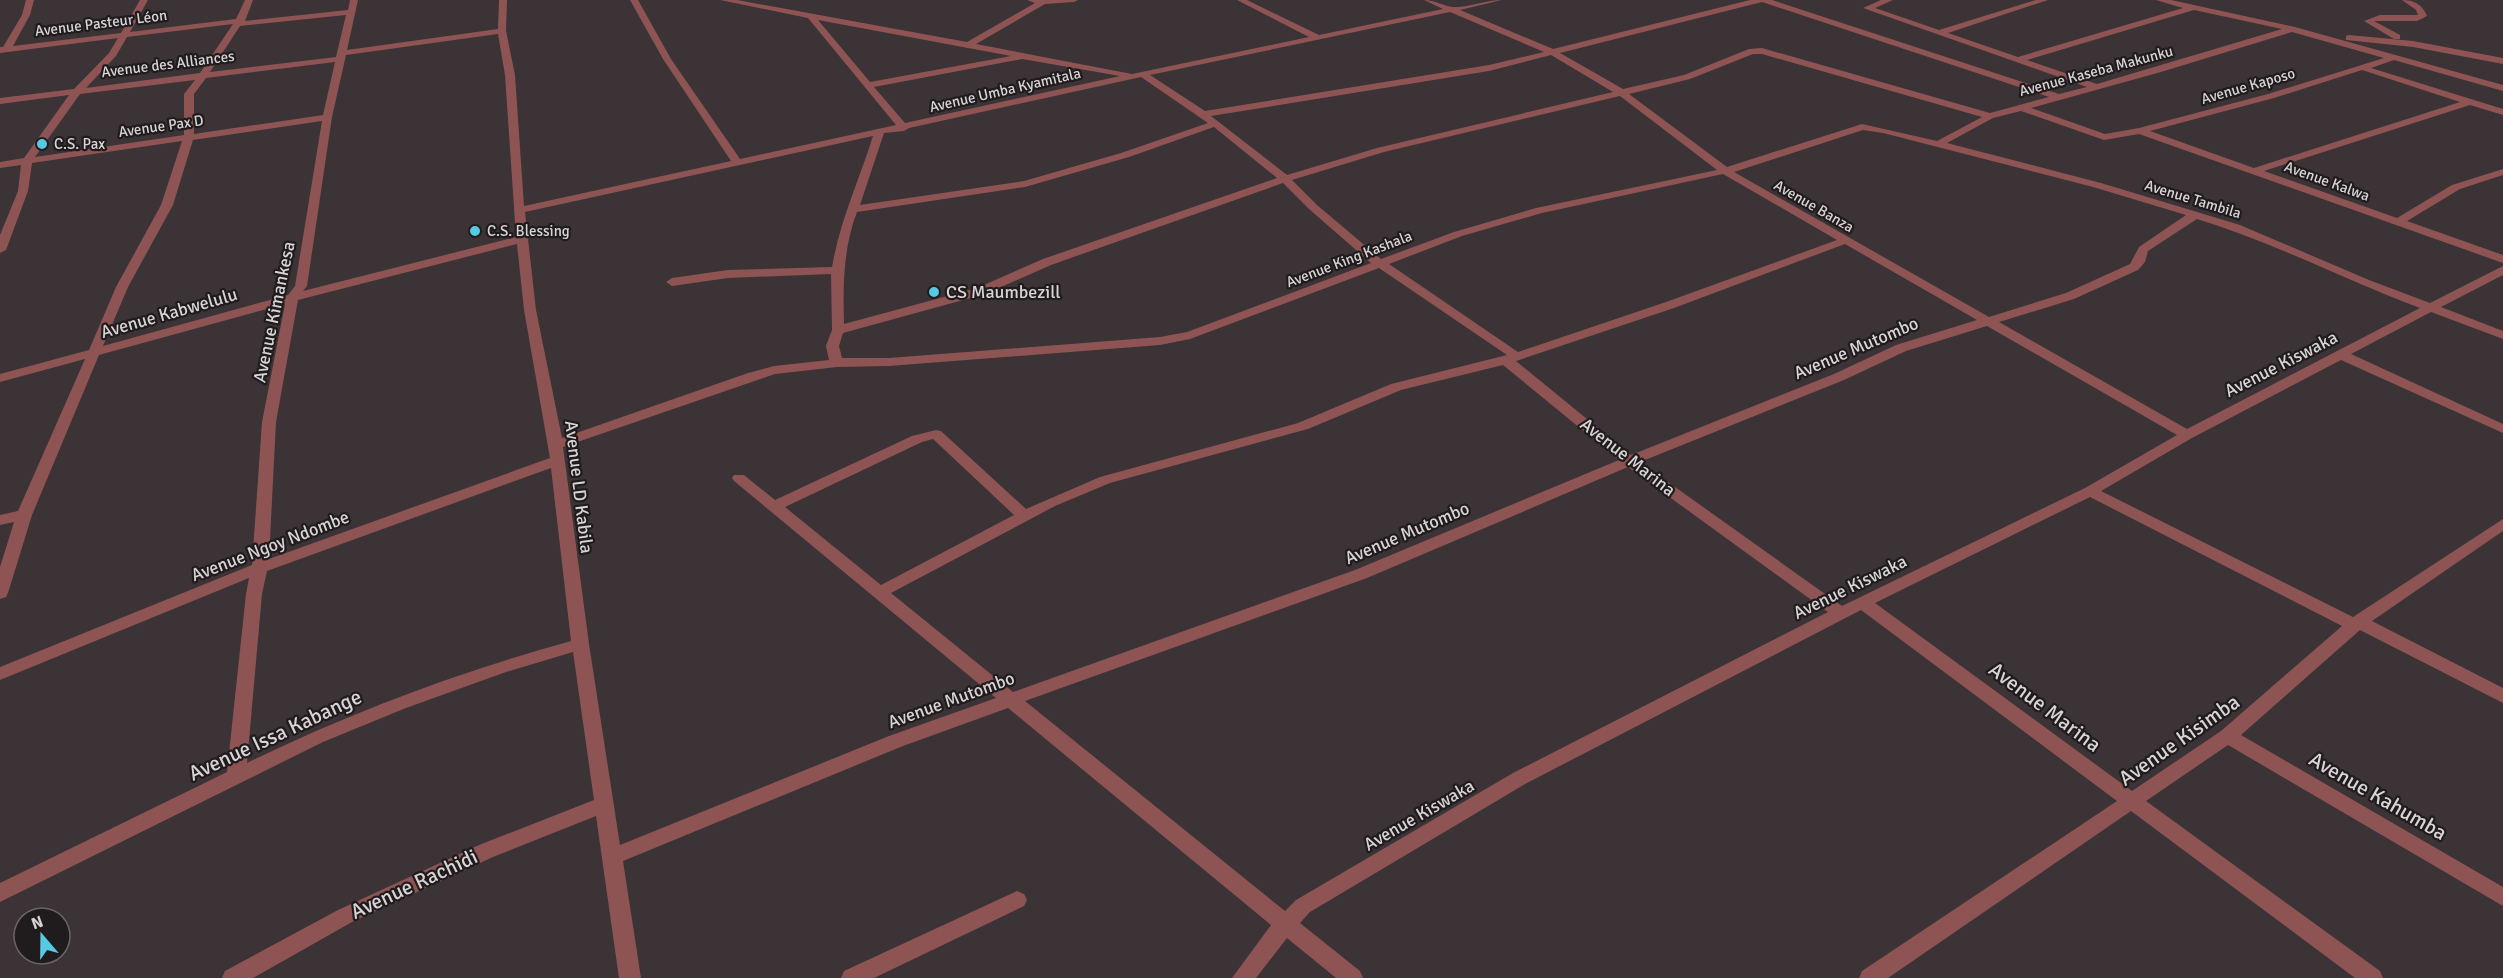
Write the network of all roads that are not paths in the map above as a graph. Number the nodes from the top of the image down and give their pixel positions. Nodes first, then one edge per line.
1 (30, 0) edge
2 (144, 0) edge
3 (249, 0) edge
4 (507, 0) edge
5 (634, 0) edge
6 (724, 0) edge
7 (1031, 0) edge
8 (1074, 0) edge
9 (1241, 0) edge
10 (1428, 0) edge
11 (1498, 0) edge
12 (1762, 0) edge
13 (1889, 0) edge
14 (2044, 0) edge
15 (2160, 0) edge
16 (2406, 0) edge
17 (1043, 2) junction
18 (353, 6) edge
19 (2194, 7) junction
20 (1454, 10) junction
21 (811, 17) junction
22 (240, 22) junction
23 (2292, 29) junction
24 (502, 32) junction
25 (126, 33) junction
26 (1938, 33) junction
27 (1317, 38) junction
28 (2332, 39) junction
29 (970, 44) junction
30 (2413, 44) junction
31 (4, 49) edge
32 (1550, 51) junction
33 (1028, 55) junction
34 (340, 56) junction
35 (2395, 57) junction
36 (2018, 60) junction
37 (2503, 61) edge
38 (2363, 68) junction
39 (206, 75) junction
40 (1137, 75) junction
41 (869, 85) junction
42 (2098, 87) junction
43 (2503, 88) edge
44 (78, 90) junction
45 (1622, 93) junction
46 (2059, 97) junction
47 (0, 101) edge
48 (2468, 102) junction
49 (2020, 107) junction
50 (2503, 112) edge
51 (1203, 114) junction
52 (1990, 116) junction
53 (327, 117) junction
54 (1214, 124) junction
55 (1862, 127) joint
56 (904, 128) junction
57 (2140, 131) junction
58 (879, 132) junction
59 (189, 136) junction
60 (1940, 144) junction
61 (27, 161) junction
62 (737, 162) junction
63 (0, 165) edge
64 (1725, 171) junction
65 (2254, 171) junction
66 (2503, 172) edge
67 (1286, 179) junction
68 (519, 210) junction
69 (851, 210) junction
70 (2196, 214) junction
71 (5, 223) edge
72 (2397, 223) junction
73 (522, 239) junction
74 (1844, 241) junction
75 (0, 250) edge
76 (2503, 259) edge
77 (1379, 263) junction
78 (837, 270) junction
79 (2503, 270) edge
80 (672, 282) dead end
81 (292, 298) junction
82 (2431, 308) junction
83 (1989, 321) junction
84 (838, 330) junction
85 (2503, 335) edge
86 (93, 354) junction
87 (2342, 355) junction
88 (1511, 358) junction
89 (837, 363) junction
90 (0, 378) edge
91 (2503, 429) edge
92 (2187, 435) junction
93 (556, 453) junction
94 (1629, 461) junction
95 (739, 478) dead end
96 (2090, 491) junction
97 (775, 506) junction
98 (24, 515) junction
99 (1024, 516) junction
100 (0, 520) edge
101 (2499, 531) edge
102 (260, 568) junction
103 (881, 592) junction
104 (0, 593) edge
105 (1863, 603) junction
106 (1841, 613) junction
107 (2357, 623) junction
108 (580, 644) junction
109 (0, 674) edge
110 (2501, 693) edge
111 (1010, 699) junction
112 (2228, 736) junction
113 (236, 777) junction
114 (2131, 802) junction
115 (603, 805) junction
116 (611, 857) junction
117 (0, 893) edge
118 (2503, 897) edge
119 (1017, 900) dead end
120 (1285, 925) junction
121 (233, 978) edge
122 (630, 978) edge
123 (852, 978) edge
124 (1243, 978) edge
125 (1352, 978) edge
126 (1870, 978) edge
127 (2372, 978) edge

1 - 31 street
2 - 25 street
3 - 22 street
4 - 24 street, Avenue LD Kabila
5 - 62 street
6 - 21 street
7 - 17 street
8 - 17 street
9 - 27 street
10 - 20 street, Avenue Banza
11 - 20 street, Avenue Umba Kyamitala
12 - 32 street
12 - 46 street
13 - 26 street
14 - 26 street
15 - 19 street
16 - 30 street
17 - 29 street
18 - 22 street, Avenue Pasteur Léon
18 - 34 street, Avenue Kimankesa
19 - 23 street
19 - 36 street
20 - 27 street, Avenue Umba Kyamitala
20 - 32 street, Avenue Banza
21 - 29 street
21 - 41 street
22 - 25 street, Avenue Pasteur Léon
22 - 39 street
23 - 28 street
23 - 42 street, Avenue Kaseba Makunku
24 - 34 street, Avenue des Alliances
24 - 68 street, Avenue LD Kabila
25 - 31 street, Avenue Pasteur Léon
25 - 44 street
26 - 36 street
27 - 40 street, Avenue Umba Kyamitala
28 - 30 street
28 - 35 street
29 - 33 street
30 - 37 street
32 - 45 street, Avenue Banza
32 - 51 street
33 - 40 street
33 - 41 street
34 - 39 street, Avenue des Alliances
34 - 53 street, Avenue Kimankesa
35 - 38 street, Avenue Kaposo
35 - 43 street
36 - 42 street
38 - 48 street
38 - 57 street, Avenue Kaposo
39 - 44 street, Avenue des Alliances
39 - 59 street
40 - 51 street, Avenue Marina
40 - 56 street, Avenue Umba Kyamitala
41 - 56 street
42 - 46 street, Avenue Kaseba Makunku
44 - 47 street, Avenue des Alliances
44 - 61 street
45 - 52 street
45 - 64 street, Avenue Banza
45 - 67 street
46 - 49 street, Avenue Kaseba Makunku
48 - 50 street
48 - 65 street
49 - 52 street, Avenue Kaseba Makunku
49 - 57 street, Avenue Kaposo
51 - 54 street, Avenue Marina
52 - 60 street, Avenue Kaseba Makunku
53 - 59 street, Avenue Pax D
53 - 81 street, Avenue Kimankesa
54 - 67 street, Avenue Marina
54 - 69 street
55 - 60 street, Avenue Tambila
55 - 64 street, Avenue King Kashala
56 - 58 street, Avenue Umba Kyamitala
57 - 65 street, Avenue Kalwa
58 - 62 street, Avenue Umba Kyamitala
58 - 69 street
59 - 61 street, Avenue Pax D
59 - 86 street
60 - 70 street, Avenue Tambila
61 - 63 street, Avenue Pax D
61 - 71 street
62 - 68 street, Avenue Umba Kyamitala
64 - 74 street, Avenue Banza
64 - 77 street, Avenue King Kashala
65 - 72 street, Avenue Kalwa
66 - 72 street
67 - 77 street, Avenue Marina
67 - 84 street
68 - 73 street, Avenue LD Kabila
69 - 78 street
70 - 82 street, Avenue Tambila
70 - 83 street, Avenue Mutombo
71 - 75 street
72 - 76 street, Avenue Kalwa
73 - 81 street, Avenue Kabwelulu
73 - 93 street, Avenue LD Kabila
74 - 83 street, Avenue Banza
74 - 88 street
77 - 88 street, Avenue Marina
77 - 89 street, Avenue King Kashala
78 - 80 street
78 - 84 street
79 - 82 street, Avenue Kiswaka
81 - 86 street, Avenue Kabwelulu
81 - 102 street, Avenue Kimankesa
82 - 85 street, Avenue Tambila
82 - 87 street, Avenue Kiswaka
83 - 92 street, Avenue Banza
83 - 94 street, Avenue Mutombo
84 - 89 street
86 - 90 street, Avenue Kabwelulu
86 - 98 street
87 - 91 street
87 - 92 street, Avenue Kiswaka
88 - 94 street, Avenue Marina
88 - 99 street
89 - 93 street, Avenue King Kashala
92 - 96 street, Avenue Kiswaka
93 - 102 street, Avenue Ngoy Ndombe
93 - 108 street, Avenue LD Kabila
94 - 106 street, Avenue Marina
94 - 111 street, Avenue Mutombo
95 - 97 street
96 - 105 street, Avenue Kiswaka
96 - 107 street
97 - 99 street
97 - 103 street
98 - 100 street
98 - 104 street
99 - 103 street
101 - 107 street, Avenue Kisimba
102 - 109 street, Avenue Ngoy Ndombe
102 - 113 street, Avenue Kimankesa
103 - 111 street
105 - 106 street, Avenue Kiswaka
105 - 114 street, Avenue Marina
106 - 120 street, Avenue Kiswaka
107 - 110 street
107 - 112 street, Avenue Kisimba
108 - 113 street, Avenue Issa Kabange
108 - 115 street, Avenue LD Kabila
111 - 116 street, Avenue Mutombo
111 - 120 street
112 - 114 street, Avenue Kisimba
112 - 118 street, Avenue Kahumba
113 - 117 street, Avenue Issa Kabange
114 - 126 street, Avenue Kisimba
114 - 127 street, Avenue Marina
115 - 116 street, Avenue LD Kabila
115 - 121 street, Avenue Rachidi
116 - 122 street, Avenue LD Kabila
119 - 123 street
120 - 124 street, Avenue Kiswaka
120 - 125 street

